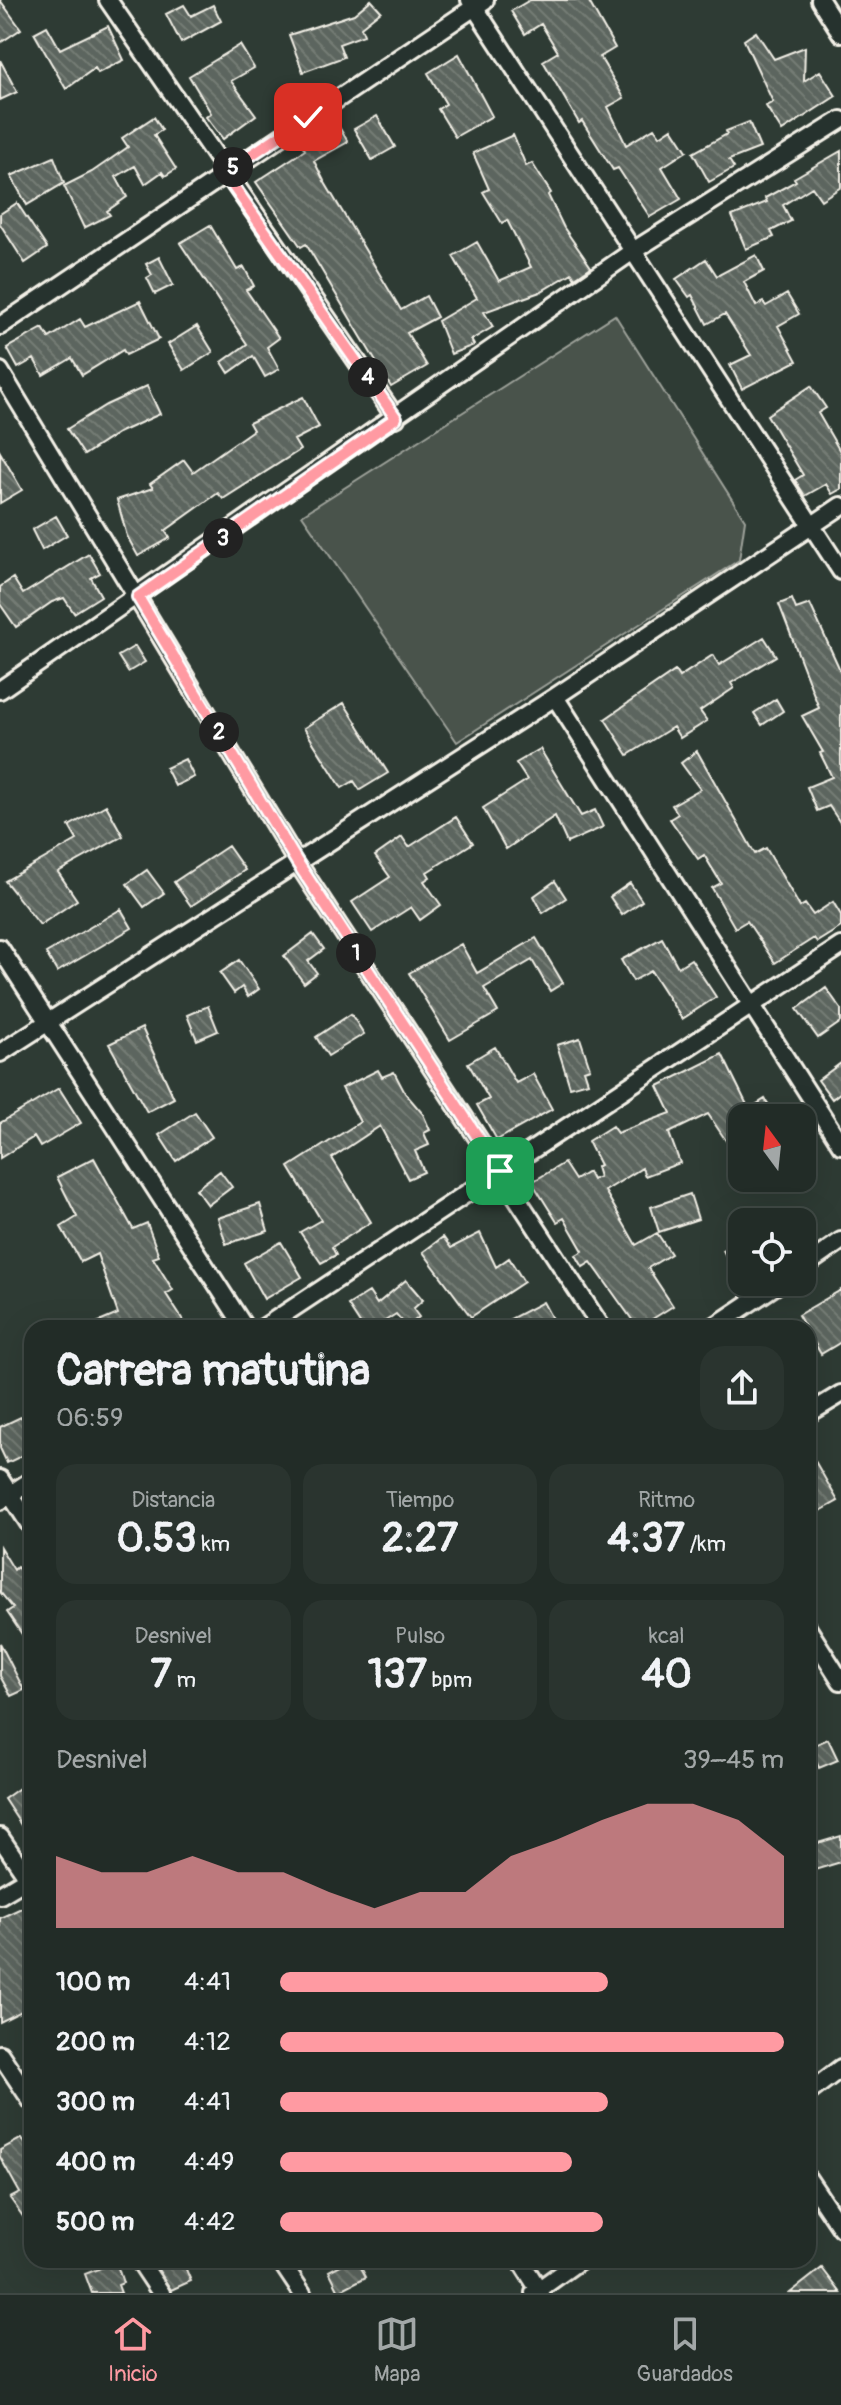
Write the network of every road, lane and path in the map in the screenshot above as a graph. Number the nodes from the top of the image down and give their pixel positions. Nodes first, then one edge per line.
1 (108, 0) edge
2 (820, 0) edge
3 (477, 2) edge
4 (841, 33) edge
5 (841, 120) edge
6 (224, 173) junction
7 (633, 251) junction
8 (0, 326) edge
9 (0, 371) edge
10 (396, 418) junction
11 (841, 506) edge
12 (811, 525) junction
13 (841, 571) edge
14 (138, 597) junction
15 (0, 690) edge
16 (555, 697) junction
17 (297, 862) junction
18 (841, 946) edge
19 (0, 948) edge
20 (752, 1004) junction
21 (49, 1023) junction
22 (0, 1053) edge
23 (841, 1145) edge
24 (500, 1171) junction
25 (841, 1241) edge
26 (816, 1258) edge
27 (760, 1296) edge
28 (240, 1320) edge
29 (275, 1320) edge
30 (597, 1320) edge
31 (724, 1320) edge
32 (841, 1394) edge
33 (816, 1409) edge
34 (0, 1479) edge
35 (24, 1485) edge
36 (5, 1498) edge
37 (24, 1519) edge
38 (816, 1642) edge
39 (841, 1681) edge
40 (0, 1837) edge
41 (24, 1870) edge
42 (24, 1883) edge
43 (0, 1895) edge
44 (0, 2054) edge
45 (841, 2068) edge
46 (816, 2087) edge
47 (24, 2090) edge
48 (816, 2191) edge
49 (841, 2228) edge
50 (144, 2268) edge
51 (285, 2268) edge
52 (524, 2268) edge
53 (570, 2268) edge
54 (538, 2292) edge
55 (161, 2293) edge
56 (302, 2293) edge

1 - 6 street
2 - 4 street
3 - 6 street
3 - 7 street
5 - 7 street
6 - 8 street
6 - 10 street
7 - 10 street
7 - 12 street
9 - 14 street
10 - 14 street
11 - 12 street
12 - 13 street
12 - 16 street
14 - 15 street
14 - 17 street
16 - 17 street
16 - 20 street
17 - 21 street
17 - 24 street
18 - 20 street
19 - 21 street
20 - 23 street
20 - 24 street
21 - 22 street
21 - 28 street
24 - 29 street
24 - 30 street
25 - 26 street
27 - 31 street
32 - 33 street
34 - 36 street
35 - 36 street
36 - 37 street
38 - 39 street
40 - 41 street
42 - 43 street
44 - 47 street
45 - 46 street
48 - 49 street
50 - 55 street
51 - 56 street
52 - 54 street
53 - 54 street

